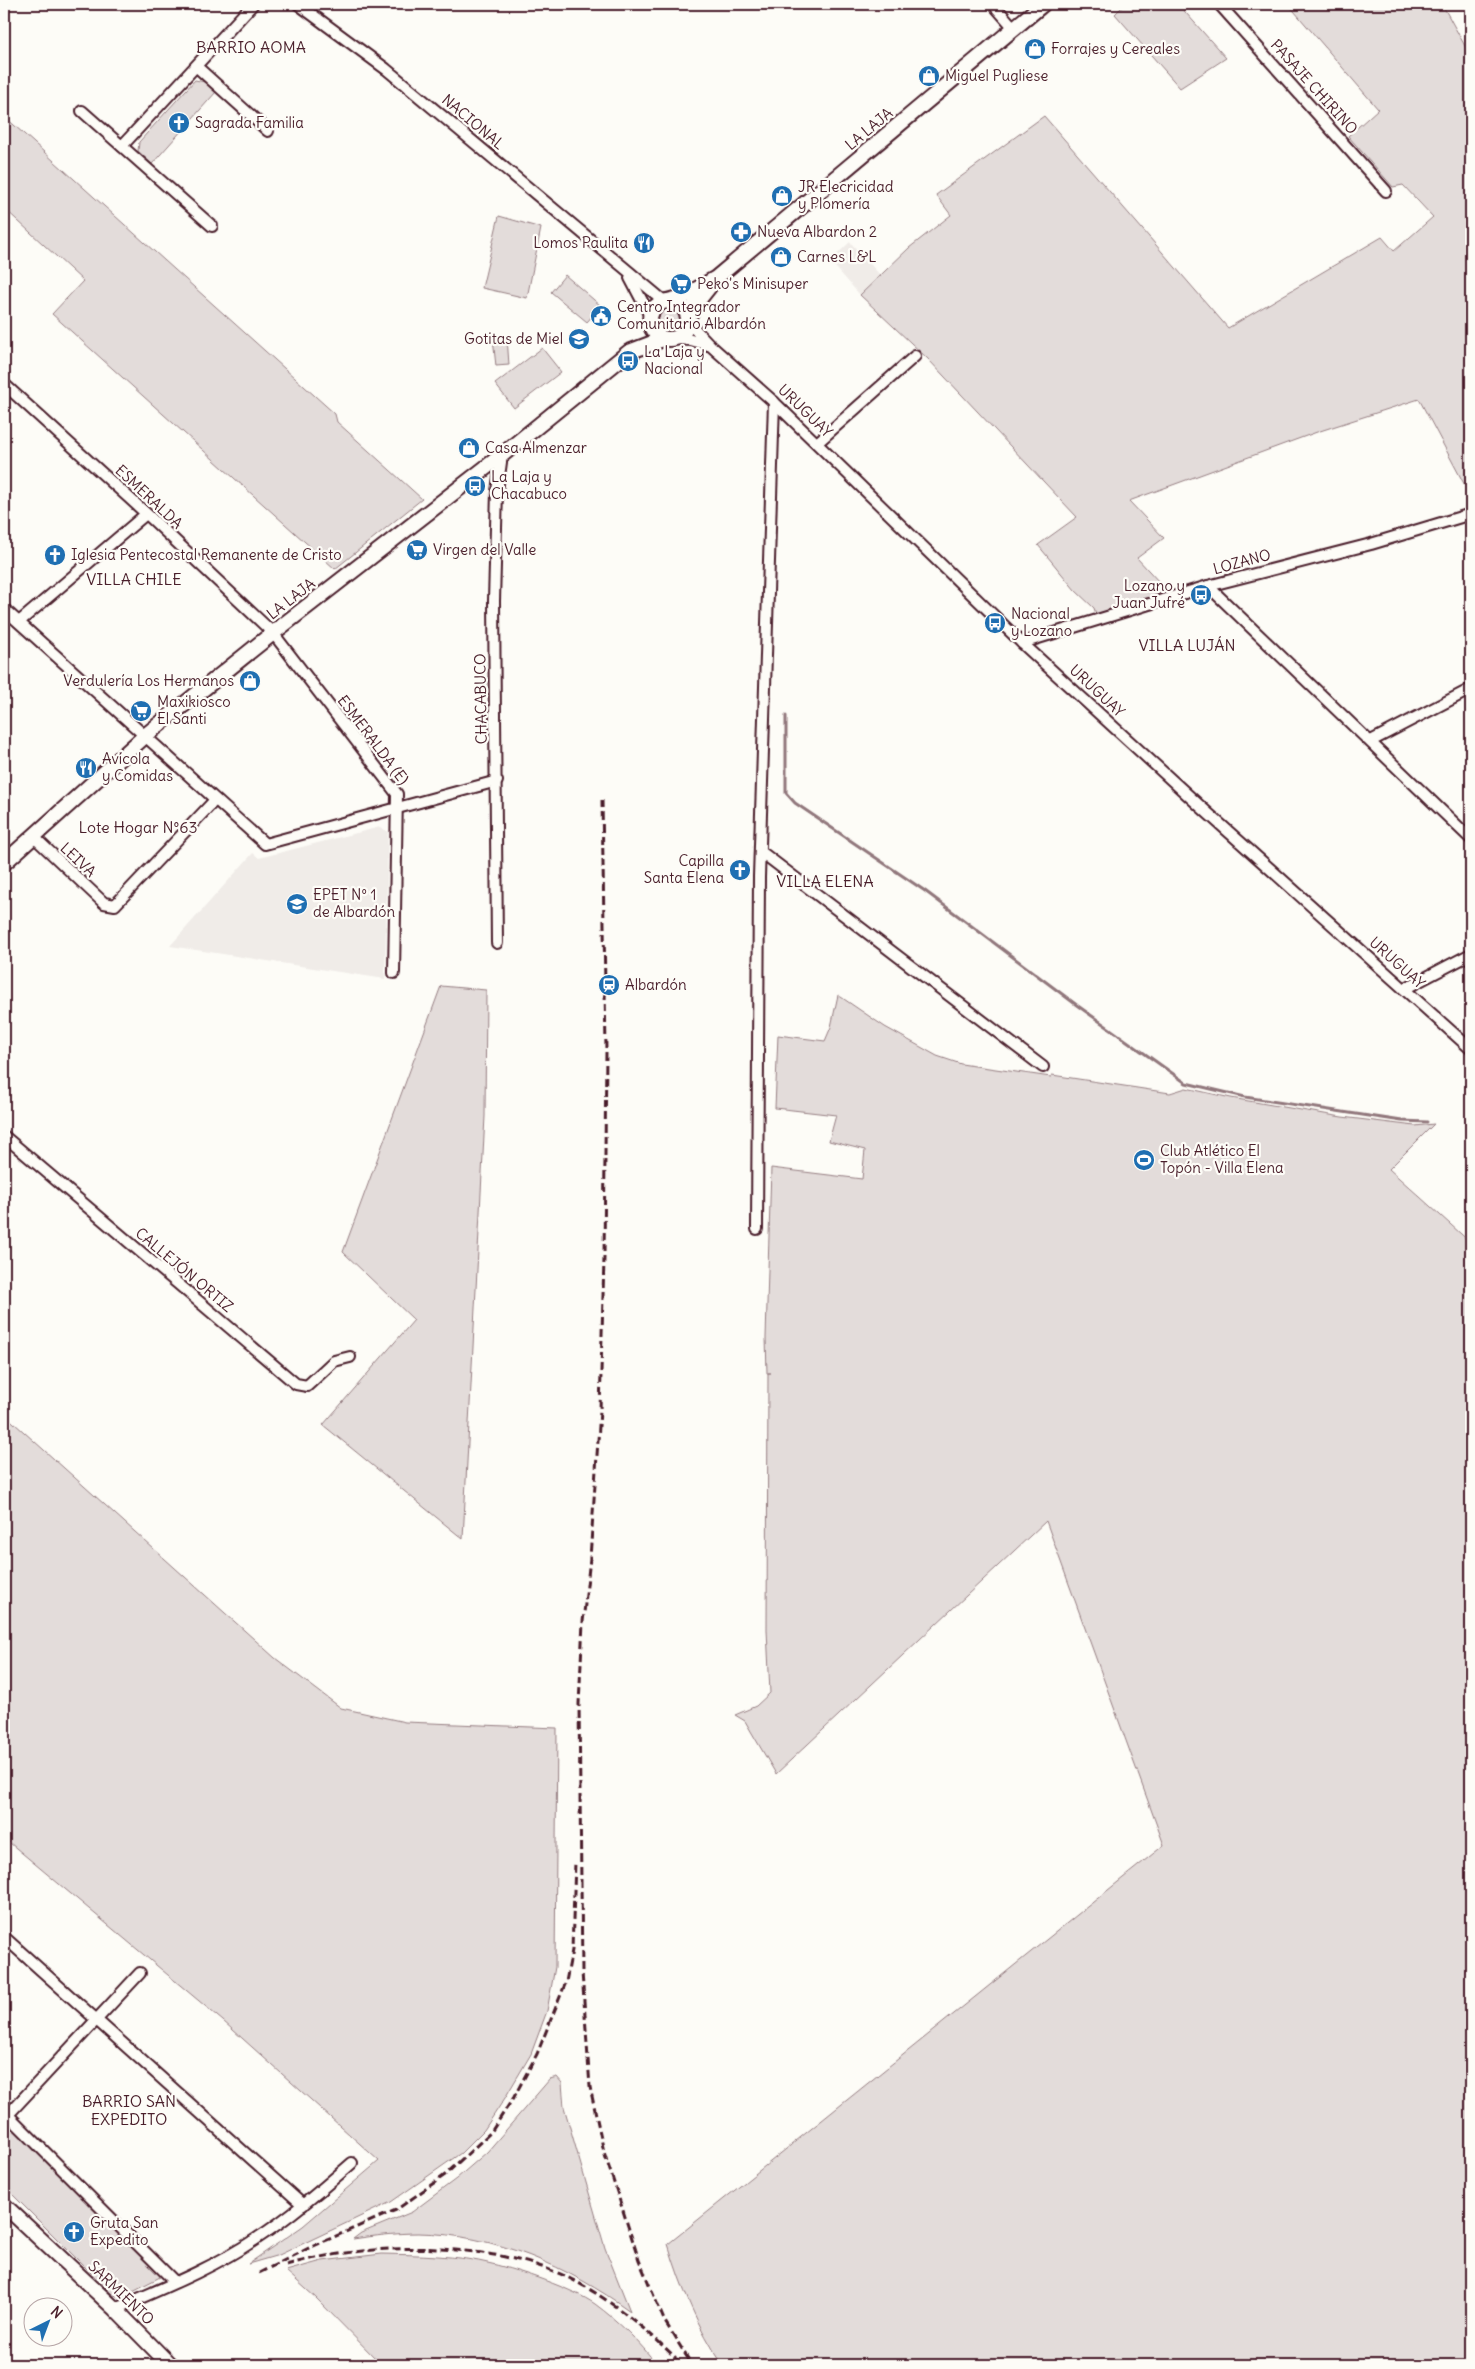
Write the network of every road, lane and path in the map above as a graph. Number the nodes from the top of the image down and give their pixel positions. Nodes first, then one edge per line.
1 (253, 4) edge
2 (298, 4) edge
3 (993, 4) edge
4 (1043, 4) edge
5 (1218, 4) edge
6 (1014, 28) junction
7 (197, 67) junction
8 (82, 111) dead end
9 (268, 131) dead end
10 (122, 146) junction
11 (1386, 191) dead end
12 (212, 226) dead end
13 (623, 269) junction
14 (716, 278) junction
15 (666, 301) junction
16 (650, 319) junction
17 (688, 320) junction
18 (669, 339) junction
19 (711, 346) junction
20 (629, 352) junction
21 (915, 356) dead end
22 (4, 384) edge
23 (774, 402) junction
24 (817, 443) junction
25 (502, 455) junction
26 (146, 514) junction
27 (1471, 514) edge
28 (1208, 586) junction
29 (4, 609) edge
30 (19, 622) junction
31 (273, 633) junction
32 (1022, 643) junction
33 (1471, 689) edge
34 (146, 735) junction
35 (1371, 741) junction
36 (497, 781) junction
37 (215, 800) junction
38 (397, 810) junction
39 (34, 837) junction
40 (1471, 839) edge
41 (760, 851) junction
42 (4, 863) edge
43 (497, 943) dead end
44 (1471, 954) edge
45 (394, 973) dead end
46 (1404, 989) junction
47 (1471, 1049) edge
48 (1043, 1067) dead end
49 (4, 1136) edge
50 (757, 1228) dead end
51 (350, 1357) dead end
52 (4, 1937) edge
53 (140, 1973) dead end
54 (97, 2020) junction
55 (6, 2117) edge
56 (352, 2163) dead end
57 (4, 2205) edge
58 (303, 2205) junction
59 (175, 2282) junction
60 (115, 2309) junction
61 (169, 2365) edge

1 - 7 street
2 - 13 street, NACIONAL
3 - 6 street
4 - 6 main road, LA LAJA
5 - 11 street, PASAJE CHIRINO
6 - 14 main road, LA LAJA
7 - 9 street
7 - 10 street
8 - 10 street
10 - 12 street
13 - 15 street, NACIONAL
13 - 16 street, NACIONAL
14 - 15 main road, LA LAJA
14 - 17 main road, LA LAJA
15 - 16 main road
15 - 17 main road
16 - 18 main road
16 - 20 main road, LA LAJA
17 - 18 main road
17 - 19 street, URUGUAY
18 - 19 street, URUGUAY
18 - 20 main road, LA LAJA
19 - 23 street, URUGUAY
20 - 25 main road, LA LAJA
21 - 24 street
22 - 26 street, ESMERALDA
23 - 24 street, URUGUAY
23 - 41 street
24 - 32 street, URUGUAY
25 - 31 main road, LA LAJA
25 - 36 street, CHACABUCO
26 - 30 street
26 - 31 street, ESMERALDA
27 - 28 street, LOZANO
28 - 32 street, LOZANO
28 - 35 street
29 - 30 street
30 - 34 street
31 - 34 main road, LA LAJA
31 - 38 street, ESMERALDA (E)
32 - 46 street, URUGUAY
33 - 35 street
34 - 37 street
34 - 39 main road, LA LAJA
35 - 40 street
36 - 38 street
36 - 43 street, CHACABUCO
37 - 38 street
37 - 39 street, LEIVA
38 - 45 street, ESMERALDA (E)
39 - 42 main road, LA LAJA
41 - 48 street
41 - 50 street
44 - 46 street
46 - 47 street, URUGUAY
49 - 51 street, CALLEJÓN ORTIZ
52 - 54 street
53 - 54 street
54 - 55 street
54 - 58 street
55 - 59 street
56 - 58 street
57 - 60 main road, SARMIENTO
58 - 59 street
59 - 60 street
60 - 61 main road, SARMIENTO

